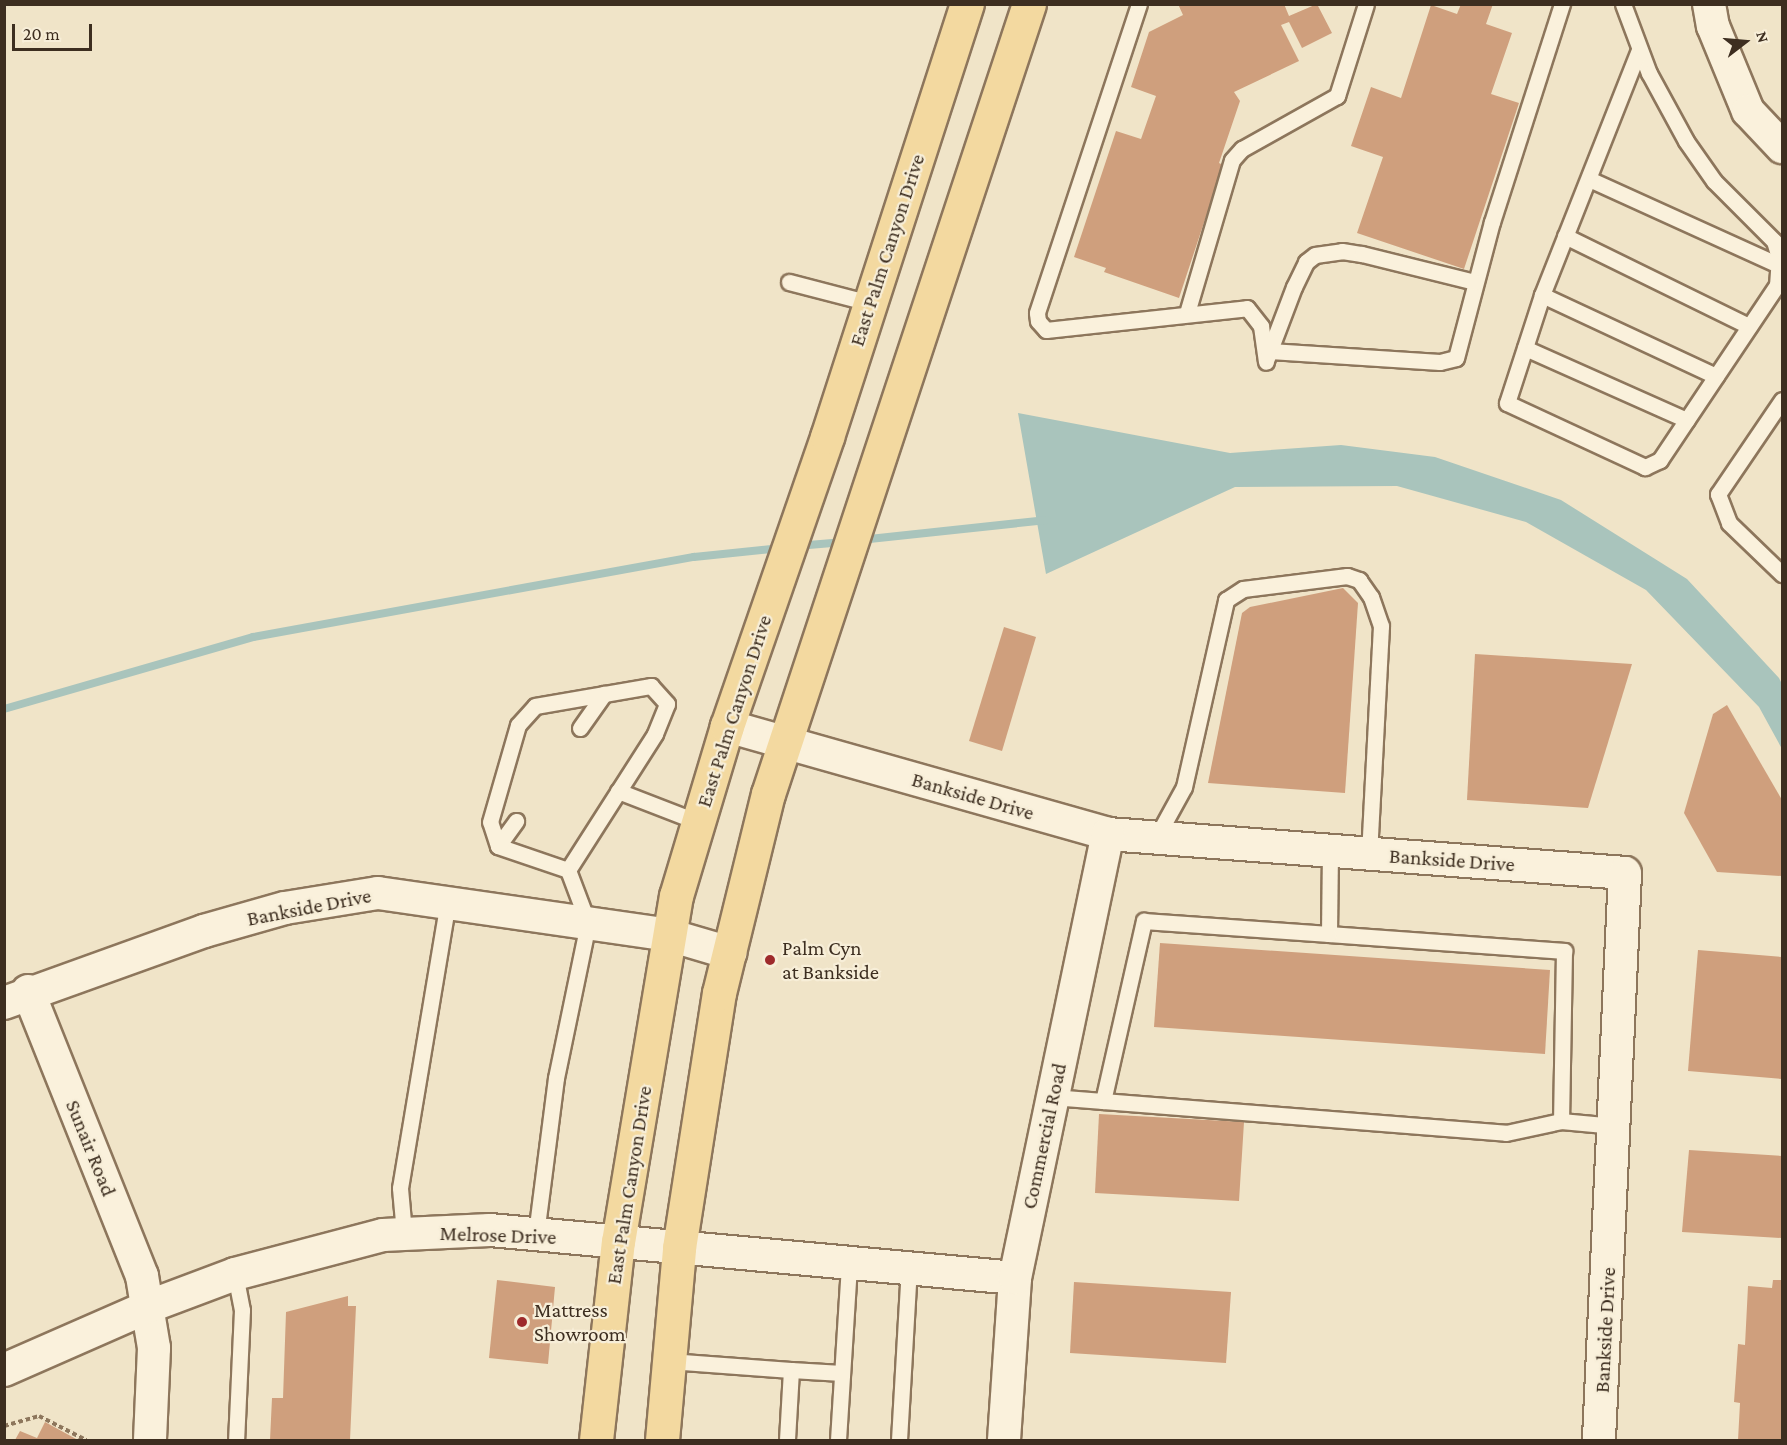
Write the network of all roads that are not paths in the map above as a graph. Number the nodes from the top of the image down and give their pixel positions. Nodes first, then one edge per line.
1 (967, 4) edge
2 (1029, 4) edge
3 (1139, 4) edge
4 (1366, 4) edge
5 (1562, 4) edge
6 (1623, 4) edge
7 (1709, 4) edge
8 (1639, 50) junction
9 (1782, 147) edge
10 (1589, 179) junction
11 (1565, 236) junction
12 (1779, 265) junction
13 (789, 282) dead end
14 (1475, 282) junction
15 (1542, 295) junction
16 (870, 303) junction
17 (1187, 313) junction
18 (1749, 326) junction
19 (1525, 348) junction
20 (1270, 351) junction
21 (1716, 376) junction
22 (1782, 400) edge
23 (1687, 420) junction
24 (1782, 574) edge
25 (604, 694) junction
26 (727, 726) junction
27 (580, 728) dead end
28 (783, 742) junction
29 (618, 791) junction
30 (516, 821) dead end
31 (699, 822) junction
32 (1108, 834) junction
33 (1156, 838) junction
34 (498, 846) junction
35 (1330, 851) junction
36 (1369, 854) junction
37 (568, 870) junction
38 (448, 902) junction
39 (588, 923) junction
40 (1329, 934) junction
41 (669, 935) junction
42 (730, 953) junction
43 (16, 997) edge
44 (1052, 1097) junction
45 (1103, 1101) junction
46 (1561, 1121) junction
47 (1615, 1126) junction
48 (404, 1233) junction
49 (536, 1234) junction
50 (618, 1242) junction
51 (679, 1248) junction
52 (849, 1263) junction
53 (909, 1269) junction
54 (235, 1274) junction
55 (1015, 1278) junction
56 (150, 1306) junction
57 (669, 1361) junction
58 (4, 1370) edge
59 (791, 1370) junction
60 (842, 1373) junction
61 (150, 1440) edge
62 (236, 1440) edge
63 (596, 1440) edge
64 (662, 1440) edge
65 (787, 1440) edge
66 (838, 1440) edge
67 (899, 1440) edge
68 (1004, 1440) edge
69 (1599, 1440) edge

1 - 16 main road, East Palm Canyon Drive
2 - 28 main road
3 - 17 lane
4 - 17 lane
5 - 14 lane
6 - 8 lane
7 - 9 street
8 - 10 lane
8 - 12 lane
10 - 11 lane
10 - 12 lane
11 - 15 lane
11 - 18 lane
12 - 18 lane
13 - 16 lane
14 - 20 lane
14 - 20 lane
15 - 19 lane
15 - 21 lane
16 - 26 main road, East Palm Canyon Drive
17 - 20 lane
18 - 21 lane
19 - 23 lane
19 - 23 lane
21 - 23 lane
22 - 24 lane
25 - 27 lane
25 - 29 lane
25 - 34 lane
26 - 28 street, Bankside Drive
26 - 31 main road, East Palm Canyon Drive
28 - 32 street, Bankside Drive
28 - 42 main road
29 - 31 lane
29 - 37 lane
30 - 34 lane
31 - 41 main road, East Palm Canyon Drive
32 - 33 street, Bankside Drive
32 - 44 street, Commercial Road
33 - 35 street, Bankside Drive
33 - 36 lane
34 - 37 lane
35 - 36 street, Bankside Drive
35 - 40 lane
36 - 47 street, Bankside Drive
37 - 39 lane
38 - 39 street, Bankside Drive
38 - 43 street, Bankside Drive
38 - 48 lane
39 - 41 street, Bankside Drive
39 - 49 lane
40 - 45 lane
40 - 46 lane
41 - 42 street, Bankside Drive
41 - 50 main road, East Palm Canyon Drive
42 - 51 main road
43 - 56 street, Sunair Road
44 - 45 lane
44 - 55 street, Commercial Road
45 - 46 lane
46 - 47 lane
47 - 69 street, Bankside Drive
48 - 49 street, Melrose Drive
48 - 54 street, Melrose Drive
49 - 50 street, Melrose Drive
50 - 51 street, Melrose Drive
50 - 63 main road, East Palm Canyon Drive
51 - 52 street, Melrose Drive
51 - 57 main road
52 - 53 street, Melrose Drive
52 - 60 lane
53 - 55 street, Melrose Drive
53 - 67 lane
54 - 56 street, Melrose Drive
54 - 62 lane
55 - 68 street, Commercial Road
56 - 58 street, Melrose Drive
56 - 61 street, Sunair Road
57 - 59 lane
57 - 64 main road
59 - 60 lane
59 - 65 lane
60 - 66 lane

